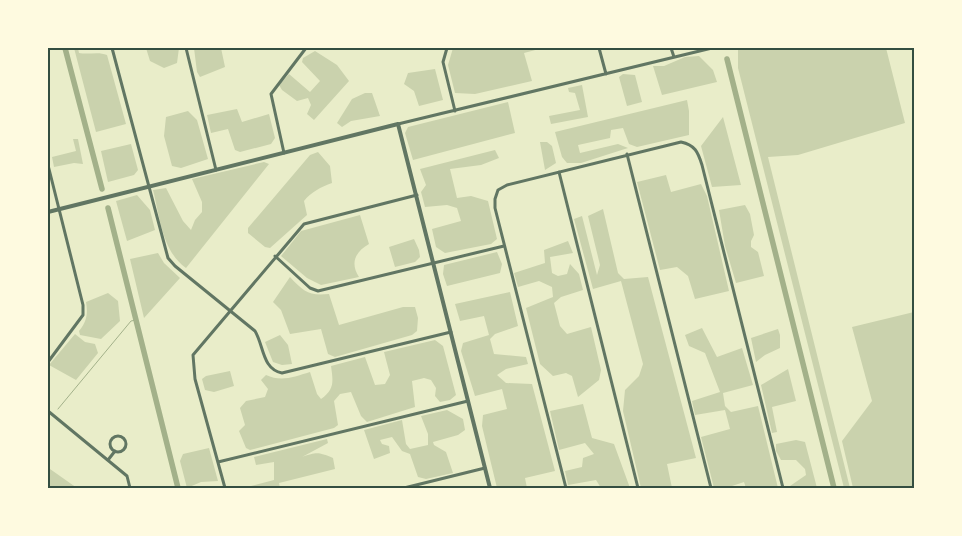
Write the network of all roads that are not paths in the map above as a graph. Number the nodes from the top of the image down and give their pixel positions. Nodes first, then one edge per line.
1 (112, 48) edge
2 (186, 48) edge
3 (306, 48) edge
4 (447, 48) edge
5 (599, 48) edge
6 (671, 48) edge
7 (712, 48) edge
8 (674, 57) junction
9 (606, 74) junction
10 (455, 111) junction
11 (398, 124) junction
12 (284, 153) junction
13 (627, 154) junction
14 (48, 165) edge
15 (216, 170) junction
16 (558, 172) junction
17 (148, 186) junction
18 (417, 195) junction
19 (58, 209) junction
20 (48, 212) edge
21 (504, 246) junction
22 (275, 256) junction
23 (434, 263) junction
24 (229, 311) junction
25 (451, 332) junction
26 (48, 362) edge
27 (468, 401) junction
28 (48, 411) edge
29 (114, 451) junction
30 (108, 460) junction
31 (218, 462) junction
32 (485, 468) junction
33 (130, 488) edge
34 (225, 488) edge
35 (404, 488) edge
36 (490, 488) edge
37 (566, 488) edge
38 (638, 488) edge
39 (711, 488) edge
40 (784, 488) edge

1 - 17 street
2 - 15 street
3 - 12 street
4 - 10 street
5 - 9 street
6 - 8 street
7 - 8 street
8 - 9 street
9 - 10 street
10 - 11 street
11 - 12 street
11 - 18 street
12 - 15 street
13 - 16 street
13 - 39 street
13 - 40 street
14 - 19 street
15 - 17 street
16 - 21 street
16 - 38 street
17 - 19 street
17 - 24 street
18 - 22 street
18 - 23 street
19 - 20 street
19 - 26 street
21 - 23 street
21 - 37 street
22 - 23 street
22 - 24 street
23 - 25 street
24 - 25 street
24 - 31 street
25 - 27 street
27 - 31 street
27 - 32 street
28 - 30 street
29 - 29 street
29 - 30 street
30 - 33 street
31 - 34 street
32 - 35 street
32 - 36 street

